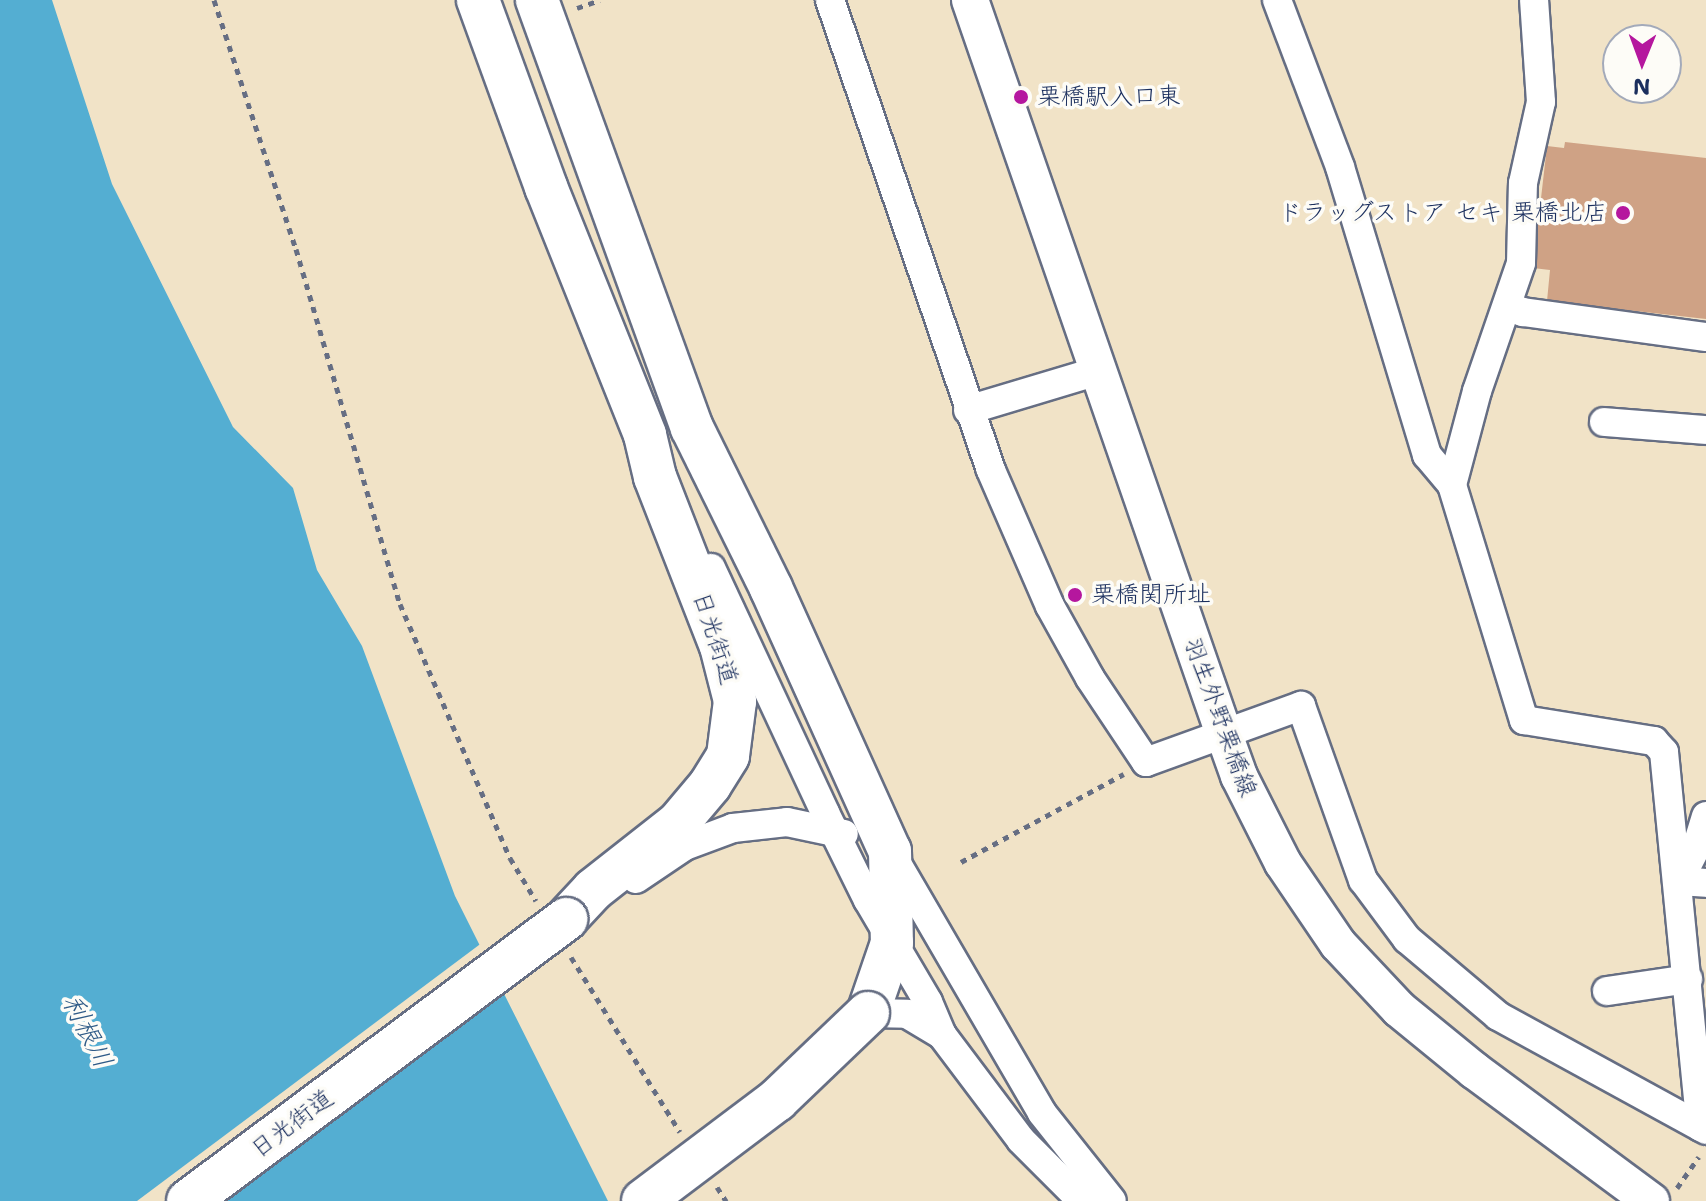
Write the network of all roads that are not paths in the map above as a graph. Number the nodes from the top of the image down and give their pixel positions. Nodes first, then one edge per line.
1 (478, 0) edge
2 (537, 0) edge
3 (830, 0) edge
4 (970, 0) edge
5 (1277, 0) edge
6 (1534, 0) edge
7 (1507, 306) junction
8 (1706, 337) edge
9 (1098, 371) junction
10 (968, 410) junction
11 (1604, 422) dead end
12 (1706, 430) edge
13 (645, 435) junction
14 (1452, 485) junction
15 (1224, 734) junction
16 (1706, 816) edge
17 (834, 830) junction
18 (890, 851) junction
19 (1692, 882) edge
20 (559, 927) junction
21 (892, 943) junction
22 (1688, 979) junction
23 (1607, 991) dead end
24 (868, 1013) junction
25 (942, 1035) junction
26 (1704, 1134) edge
27 (1662, 1198) edge
28 (188, 1201) edge
29 (643, 1201) edge
30 (1082, 1201) edge
31 (1112, 1201) edge

1 - 13 highway, 日光街道
2 - 18 highway
3 - 10 street
4 - 9 main road, 羽生外野栗橋線
5 - 14 street
6 - 7 street
7 - 8 street
7 - 14 street
9 - 10 street
9 - 15 main road, 羽生外野栗橋線
10 - 15 street
11 - 12 street
13 - 17 street
13 - 20 highway, 日光街道
14 - 19 street
15 - 26 street
15 - 27 main road, 羽生外野栗橋線
16 - 19 street
17 - 18 street
17 - 20 street
17 - 21 street
18 - 21 highway
18 - 31 street
19 - 22 street
20 - 28 highway, 日光街道, bridge
21 - 24 highway
21 - 25 street
22 - 23 street
22 - 26 street
24 - 25 street
24 - 29 highway, bridge
25 - 30 street

